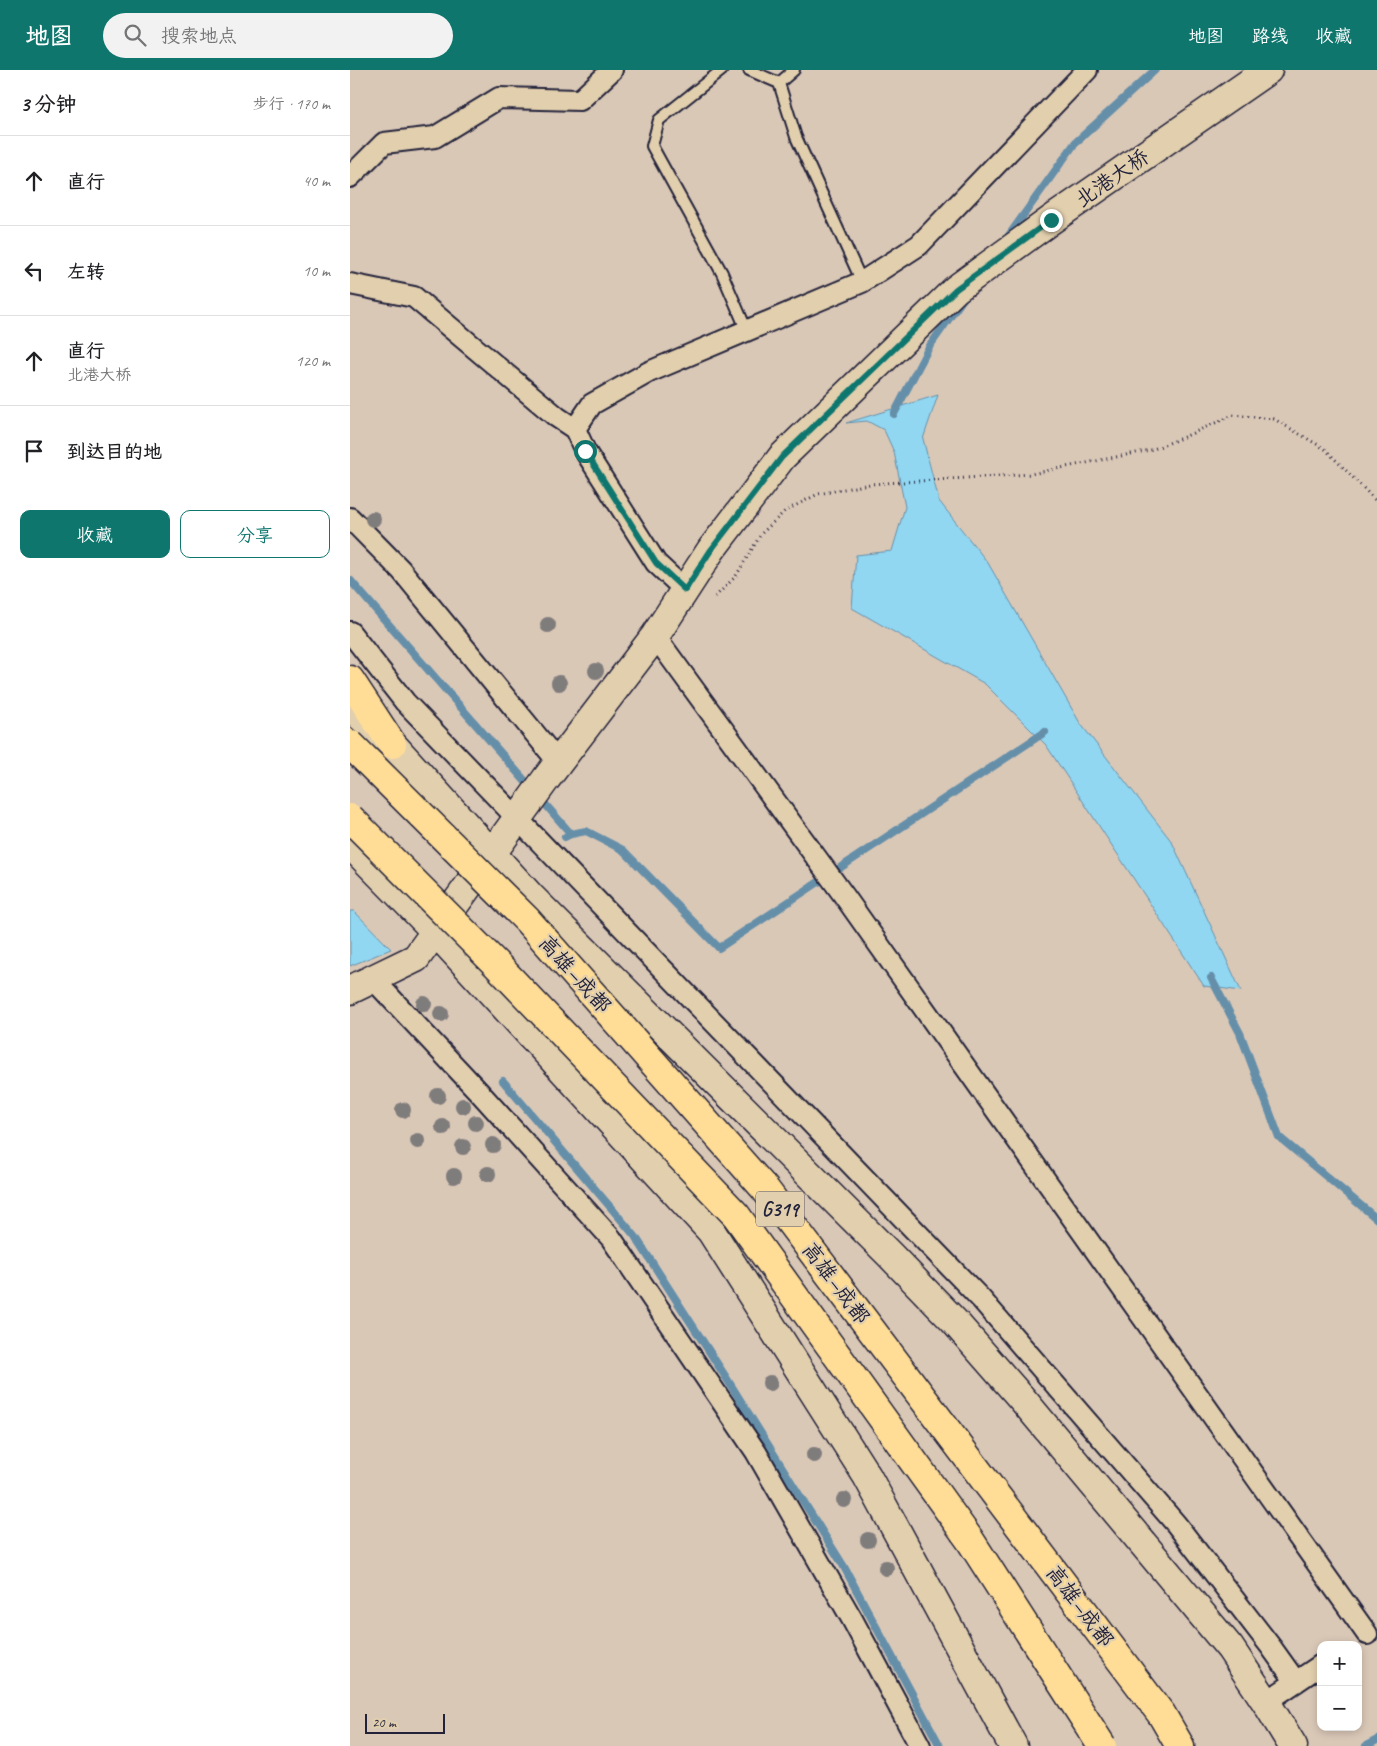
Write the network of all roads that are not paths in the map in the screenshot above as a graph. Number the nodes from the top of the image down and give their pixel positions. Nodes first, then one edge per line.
1 (612, 70) edge
2 (722, 70) edge
3 (749, 70) edge
4 (794, 70) edge
5 (1087, 70) edge
6 (1268, 70) edge
7 (779, 83) junction
8 (350, 177) edge
9 (862, 282) junction
10 (350, 284) edge
11 (747, 331) junction
12 (575, 429) junction
13 (350, 518) edge
14 (685, 590) junction
15 (350, 632) edge
16 (655, 636) junction
17 (350, 680) edge
18 (350, 707) edge
19 (350, 744) edge
20 (392, 744) junction
21 (553, 771) junction
22 (521, 813) junction
23 (350, 818) edge
24 (350, 844) edge
25 (492, 853) junction
26 (435, 931) junction
27 (362, 985) edge
28 (1365, 1636) edge
29 (1317, 1668) edge
30 (1296, 1682) junction
31 (1266, 1702) junction
32 (920, 1746) edge
33 (1012, 1746) edge
34 (1102, 1746) edge
35 (1180, 1746) edge
36 (1293, 1746) edge

1 - 8 street
2 - 11 lane
3 - 7 lane
4 - 7 lane
5 - 9 street
6 - 14 street, 北港大桥
7 - 9 lane
9 - 11 street
10 - 12 street
11 - 12 street
12 - 14 street
13 - 21 street
14 - 16 street, 北港大桥
15 - 22 street
16 - 21 street, 北港大桥
16 - 28 street
17 - 20 highway
18 - 20 street
19 - 35 highway, 高雄—成都 / G319, bridge
20 - 25 street
21 - 22 street, 北港大桥
22 - 25 street, 北港大桥
22 - 30 street
23 - 34 highway, 高雄—成都 / G319, bridge
24 - 26 street
25 - 26 street, 北港大桥
25 - 31 street
26 - 27 street, 北港大桥
26 - 33 street
27 - 32 street
29 - 30 street
30 - 31 street
31 - 36 street

